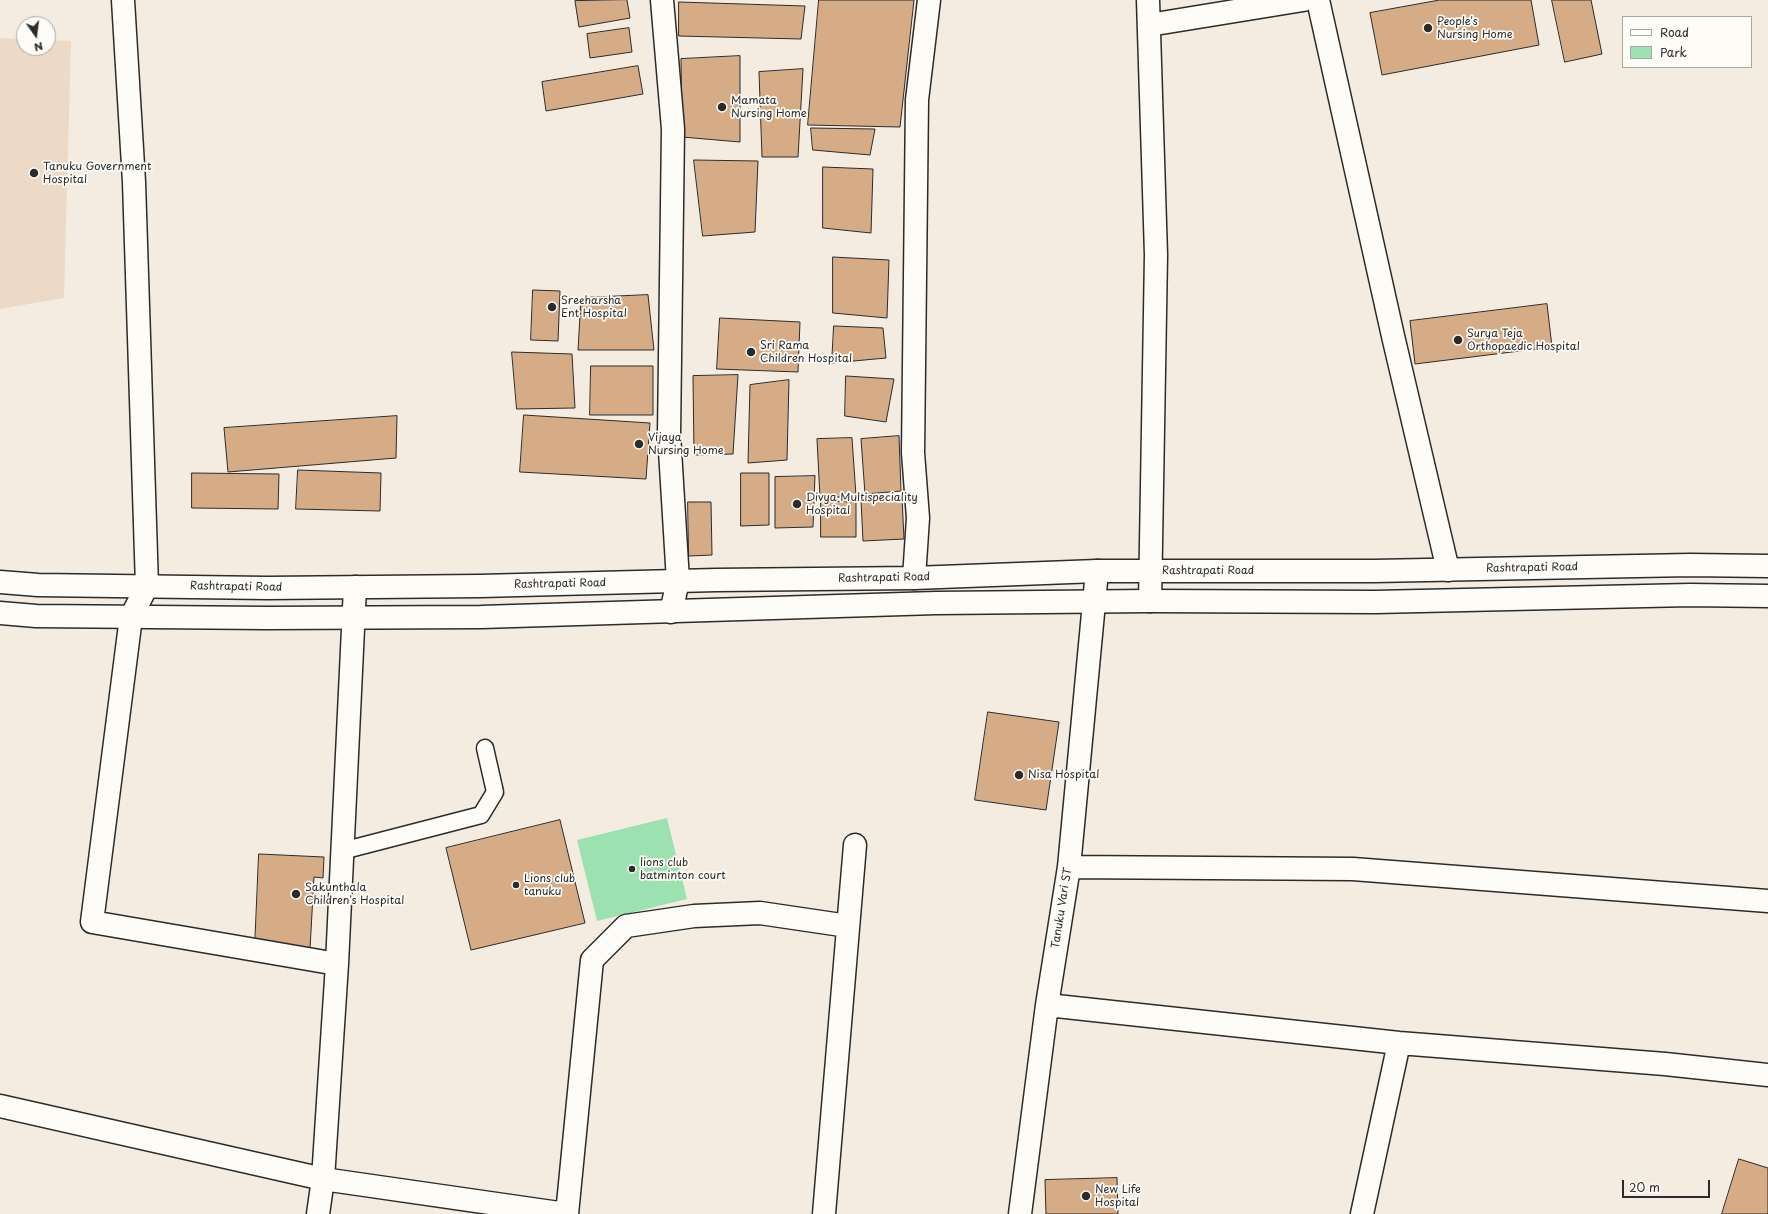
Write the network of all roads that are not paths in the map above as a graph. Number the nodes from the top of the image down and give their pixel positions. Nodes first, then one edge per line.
1 (123, 0) edge
2 (662, 0) edge
3 (929, 0) edge
4 (1148, 0) edge
5 (1303, 0) edge
6 (1318, 0) edge
7 (1149, 25) junction
8 (1768, 566) edge
9 (1448, 570) junction
10 (1097, 571) junction
11 (1149, 571) junction
12 (914, 578) junction
13 (678, 581) junction
14 (0, 582) edge
15 (147, 586) junction
16 (356, 587) junction
17 (1768, 596) edge
18 (1150, 601) junction
19 (1095, 602) junction
20 (671, 612) junction
21 (0, 613) edge
22 (132, 617) junction
23 (354, 618) junction
24 (485, 748) dead end
25 (855, 845) dead end
26 (342, 851) junction
27 (1069, 867) junction
28 (1768, 900) edge
29 (848, 926) junction
30 (337, 964) junction
31 (1047, 1005) junction
32 (1399, 1043) junction
33 (1768, 1075) edge
34 (0, 1106) edge
35 (323, 1179) junction
36 (318, 1214) edge
37 (567, 1214) edge
38 (824, 1214) edge
39 (1020, 1214) edge
40 (1362, 1214) edge

1 - 15 street
2 - 13 street
3 - 12 street
4 - 7 street
5 - 7 street
6 - 9 street
7 - 11 street
8 - 9 street, Rashtrapati Road
9 - 11 street, Rashtrapati Road
10 - 11 street, Rashtrapati Road
10 - 12 street, Rashtrapati Road
10 - 19 street, Tanuku Vari ST
11 - 18 street
12 - 13 street, Rashtrapati Road
13 - 16 street, Rashtrapati Road
13 - 20 street
14 - 15 street, Rashtrapati Road
15 - 16 street, Rashtrapati Road
15 - 22 street
16 - 23 street
17 - 18 street
18 - 19 street
19 - 20 street
19 - 27 street, Tanuku Vari ST
20 - 23 street
21 - 22 street
22 - 23 street
22 - 30 street
23 - 26 street
24 - 26 lane
25 - 29 street
26 - 30 street
27 - 28 street
27 - 31 street, Tanuku Vari ST
29 - 37 street
29 - 38 street
30 - 35 street
31 - 32 street
31 - 39 street, Tanuku Vari ST
32 - 33 street
32 - 40 street
34 - 35 street
35 - 36 street
35 - 37 street

